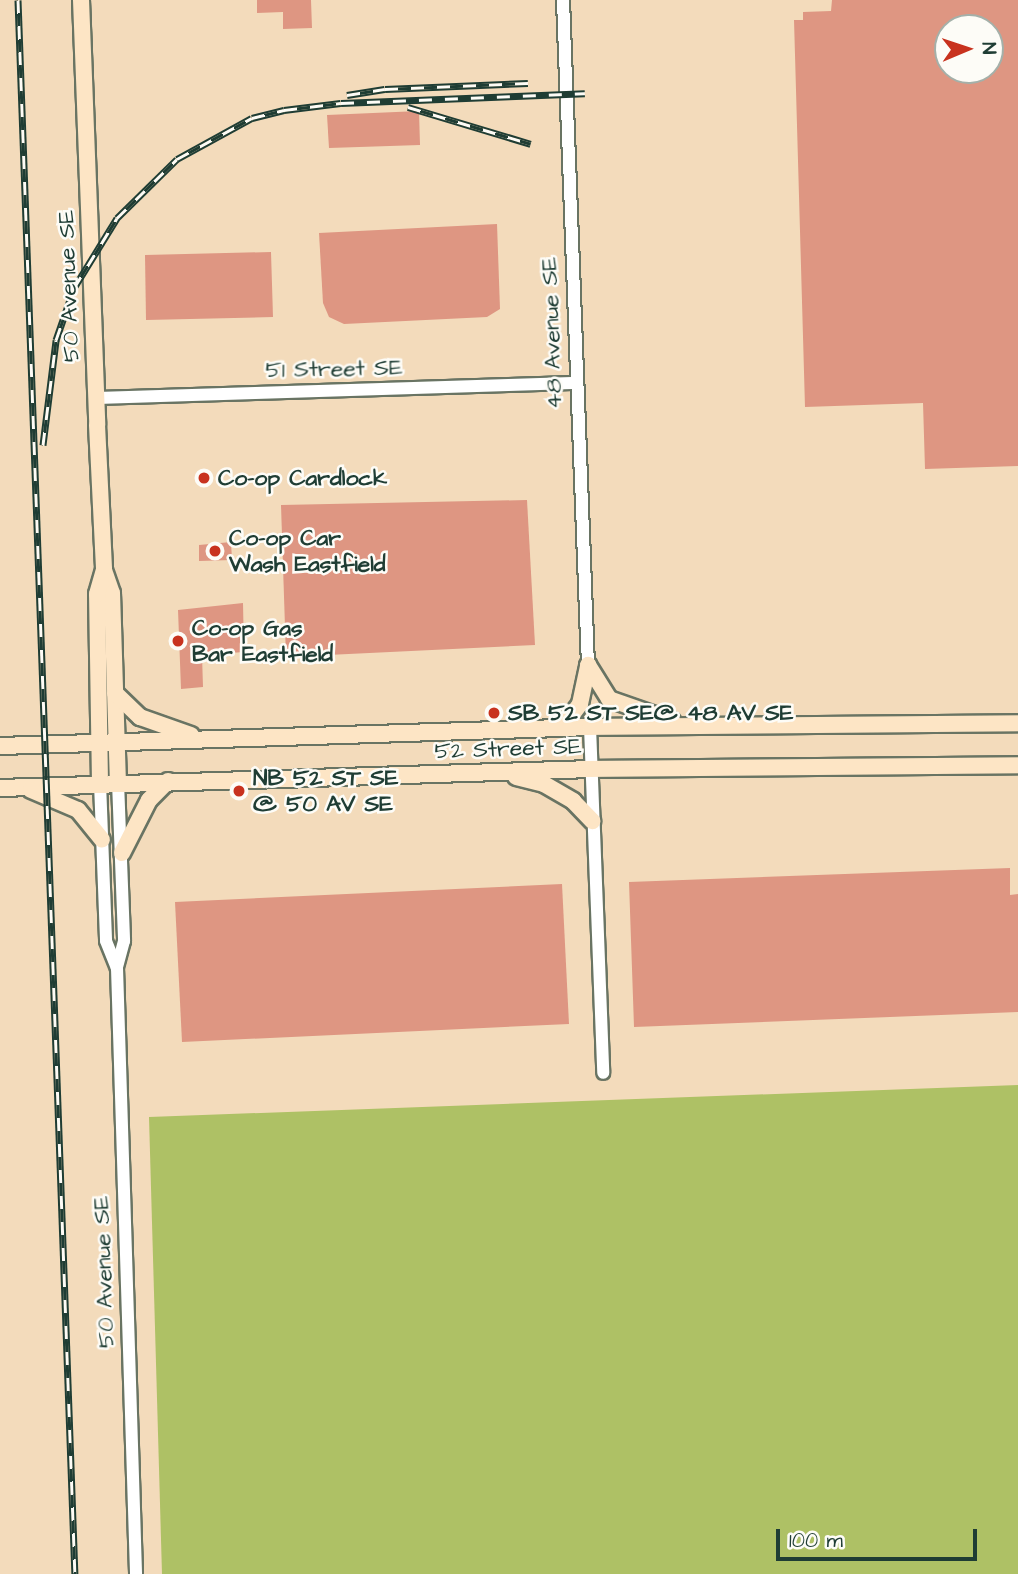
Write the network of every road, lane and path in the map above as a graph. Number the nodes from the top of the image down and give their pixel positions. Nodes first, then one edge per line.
1 (81, 0) edge
2 (563, 0) edge
3 (574, 383) junction
4 (95, 398) junction
5 (104, 570) junction
6 (588, 665) junction
7 (115, 693) junction
8 (1018, 723) edge
9 (688, 725) junction
10 (590, 727) junction
11 (562, 728) junction
12 (204, 739) junction
13 (99, 742) junction
14 (117, 742) junction
15 (0, 746) edge
16 (1018, 765) edge
17 (591, 769) junction
18 (497, 772) junction
19 (168, 781) junction
20 (118, 782) junction
21 (100, 783) junction
22 (22, 787) junction
23 (0, 788) edge
24 (592, 821) junction
25 (102, 840) junction
26 (122, 853) junction
27 (117, 968) junction
28 (603, 1073) dead end
29 (136, 1574) edge

1 - 4 main road, 50 Avenue SE
2 - 3 street, 48 Avenue SE
3 - 4 street, 51 Street SE
3 - 6 street, 48 Avenue SE
4 - 5 main road, 50 Avenue SE
5 - 7 main road, 50 Avenue SE
5 - 13 main road, 50 Avenue SE
6 - 9 main road
6 - 11 main road
7 - 12 main road
7 - 14 main road, 50 Avenue SE
8 - 9 main road, 52 Street SE
9 - 10 main road, 52 Street SE
10 - 11 main road, 52 Street SE
10 - 17 street
11 - 12 main road, 52 Street SE
12 - 14 main road, 52 Street SE
13 - 14 main road, 52 Street SE
13 - 15 main road, 52 Street SE
13 - 21 main road, 50 Avenue SE
14 - 20 main road, 50 Avenue SE
16 - 17 main road, 52 Street SE
17 - 18 main road, 52 Street SE
17 - 24 street
18 - 19 main road, 52 Street SE
18 - 24 main road
19 - 20 main road, 52 Street SE
19 - 26 main road
20 - 21 main road, 52 Street SE
20 - 26 street, 50 Avenue SE
21 - 22 main road, 52 Street SE
21 - 25 street, 50 Avenue SE
22 - 23 main road, 52 Street SE
22 - 25 main road
24 - 28 street
25 - 27 street, 50 Avenue SE
26 - 27 street, 50 Avenue SE
27 - 29 street, 50 Avenue SE

